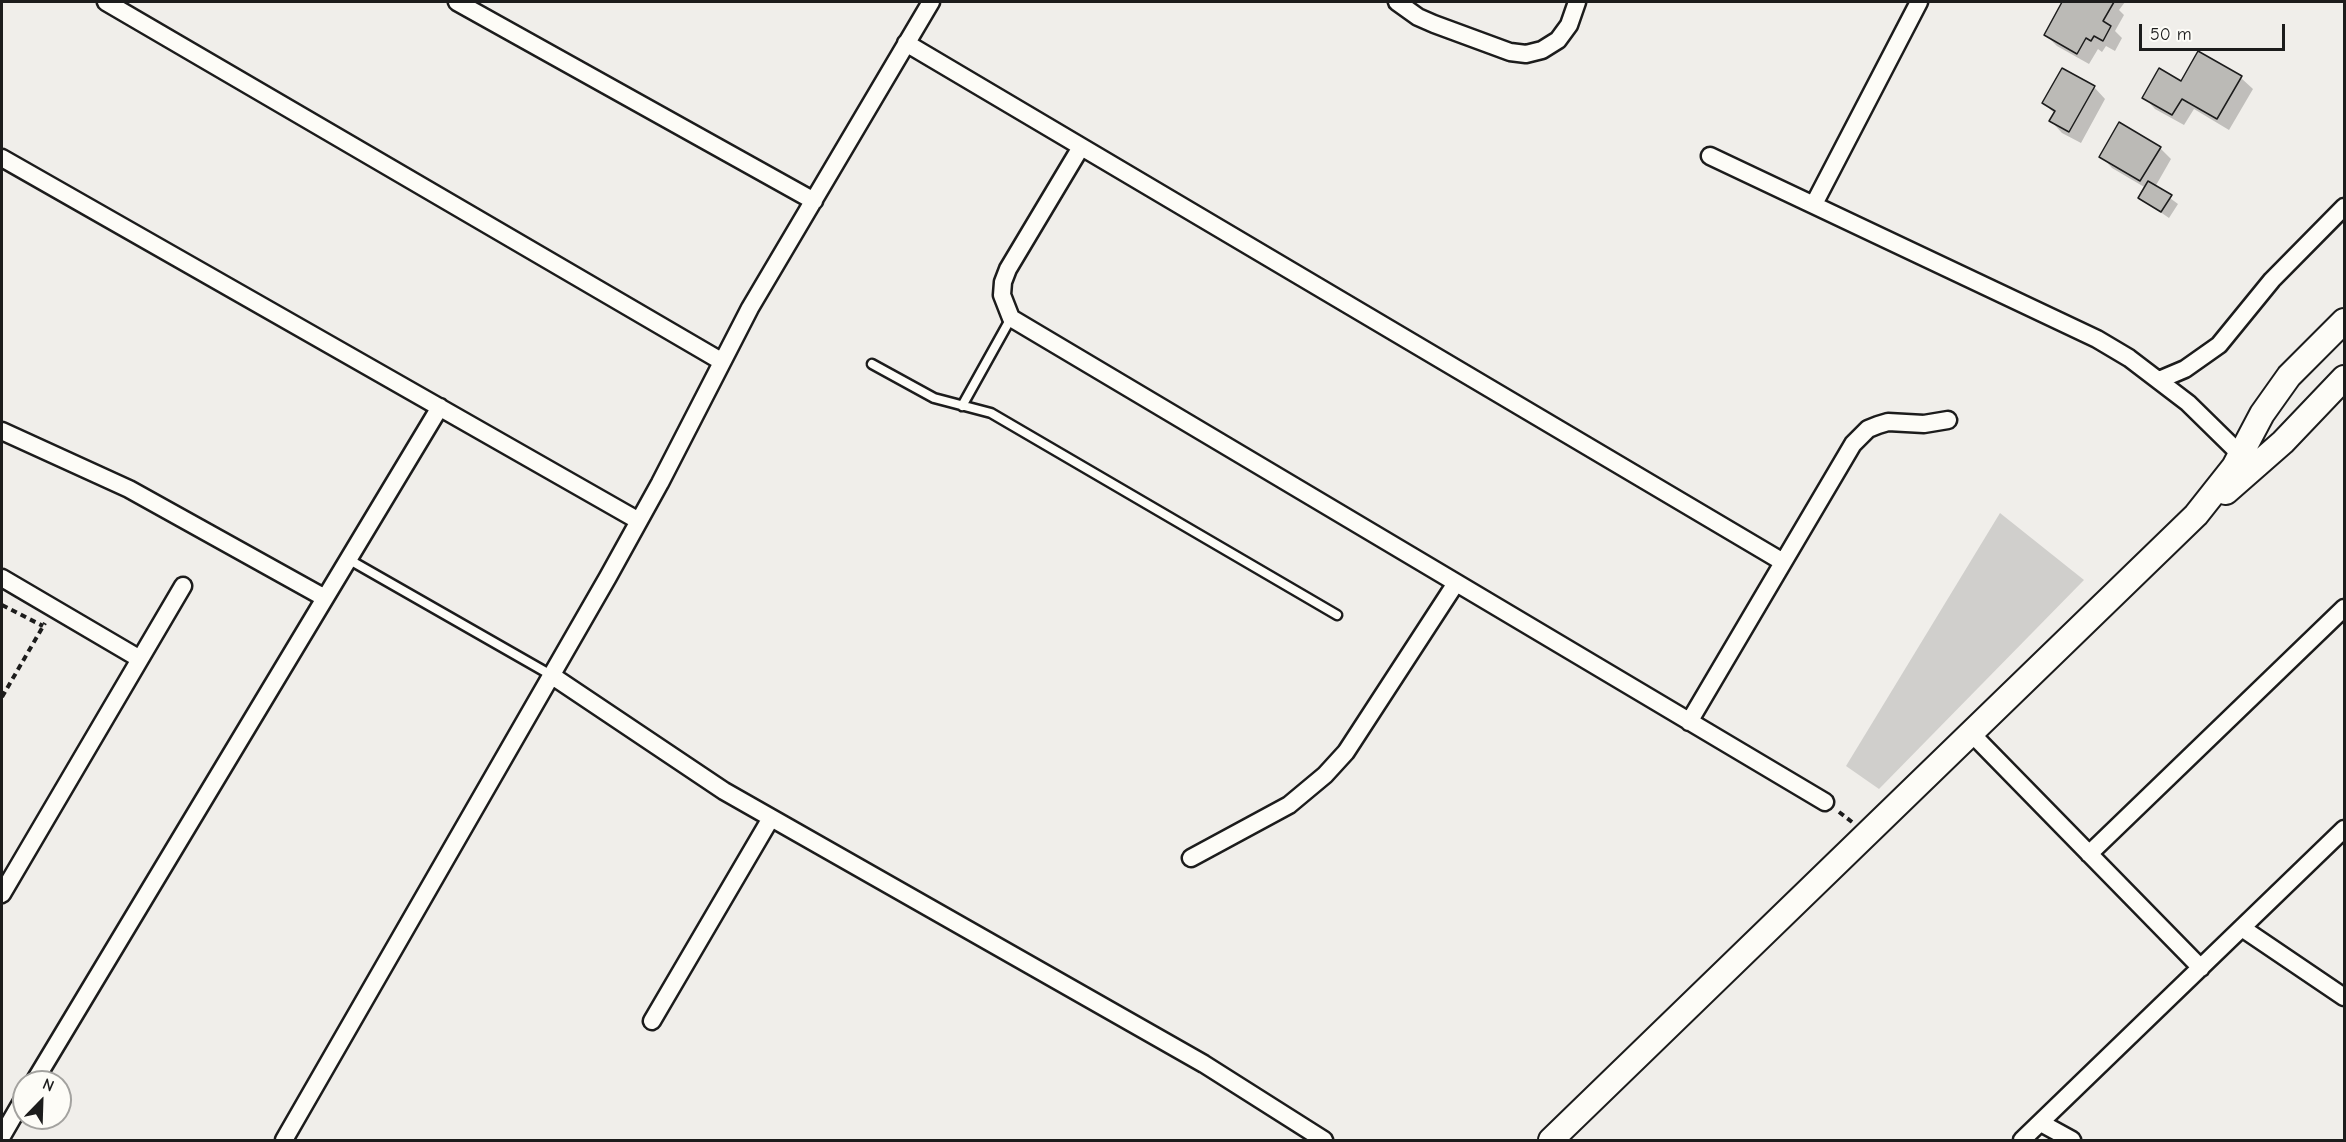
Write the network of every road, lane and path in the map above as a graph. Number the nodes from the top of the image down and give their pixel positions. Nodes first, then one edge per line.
1 (106, 2) edge
2 (457, 2) edge
3 (931, 2) edge
4 (1397, 2) edge
5 (1577, 2) edge
6 (1919, 2) edge
7 (906, 43) junction
8 (1081, 147) junction
9 (1710, 156) dead end
10 (2, 158) edge
11 (814, 201) junction
12 (1814, 204) junction
13 (2344, 207) edge
14 (1011, 318) junction
15 (2344, 321) edge
16 (721, 361) junction
17 (872, 364) dead end
18 (2344, 378) edge
19 (2159, 380) junction
20 (962, 406) junction
21 (440, 407) junction
22 (1948, 420) dead end
23 (2, 431) edge
24 (2241, 456) junction
25 (2196, 515) junction
26 (639, 520) junction
27 (348, 559) junction
28 (1783, 562) junction
29 (2, 578) edge
30 (1456, 584) junction
31 (183, 586) dead end
32 (325, 598) junction
33 (2, 605) edge
34 (2344, 608) edge
35 (53, 609) junction
36 (1337, 615) dead end
37 (43, 626) junction
38 (140, 659) junction
39 (551, 675) junction
40 (2, 697) edge
41 (1689, 722) junction
42 (1971, 733) junction
43 (1825, 802) joint
44 (771, 818) junction
45 (2344, 829) edge
46 (1868, 833) junction
47 (2089, 854) junction
48 (1191, 858) dead end
49 (2, 894) edge
50 (2242, 928) junction
51 (2201, 968) junction
52 (2344, 997) edge
53 (652, 1022) dead end
54 (41, 1070) edge
55 (12, 1119) edge
56 (2041, 1122) junction
57 (2, 1136) edge
58 (284, 1140) edge
59 (1324, 1140) edge
60 (1551, 1140) edge
61 (2022, 1140) edge
62 (2072, 1140) edge

1 - 16 street
2 - 11 street
3 - 7 street
4 - 5 street
6 - 12 street
7 - 8 street
7 - 11 street
8 - 14 street
8 - 28 street
9 - 12 street
10 - 21 street
11 - 16 street
12 - 19 street
13 - 19 street
14 - 20 lane
14 - 30 street
15 - 24 street
16 - 26 street
17 - 20 lane
18 - 25 street
19 - 24 street
20 - 36 lane
21 - 26 street
21 - 27 street
22 - 28 street
23 - 32 street
24 - 25 street
25 - 42 street
26 - 39 street
27 - 32 street
27 - 39 lane
28 - 41 street
29 - 35 street
30 - 41 street
30 - 48 street
31 - 38 street
32 - 54 street
33 - 37 path
34 - 47 street
35 - 37 path
35 - 38 street
37 - 40 path
38 - 49 street
39 - 44 street
39 - 58 street
41 - 43 street
42 - 46 street
42 - 47 street
43 - 46 path
44 - 53 street
44 - 59 street
45 - 50 street
46 - 60 street
47 - 51 street
50 - 51 street
50 - 52 street
51 - 56 street
55 - 57 street
56 - 61 street
56 - 62 street

